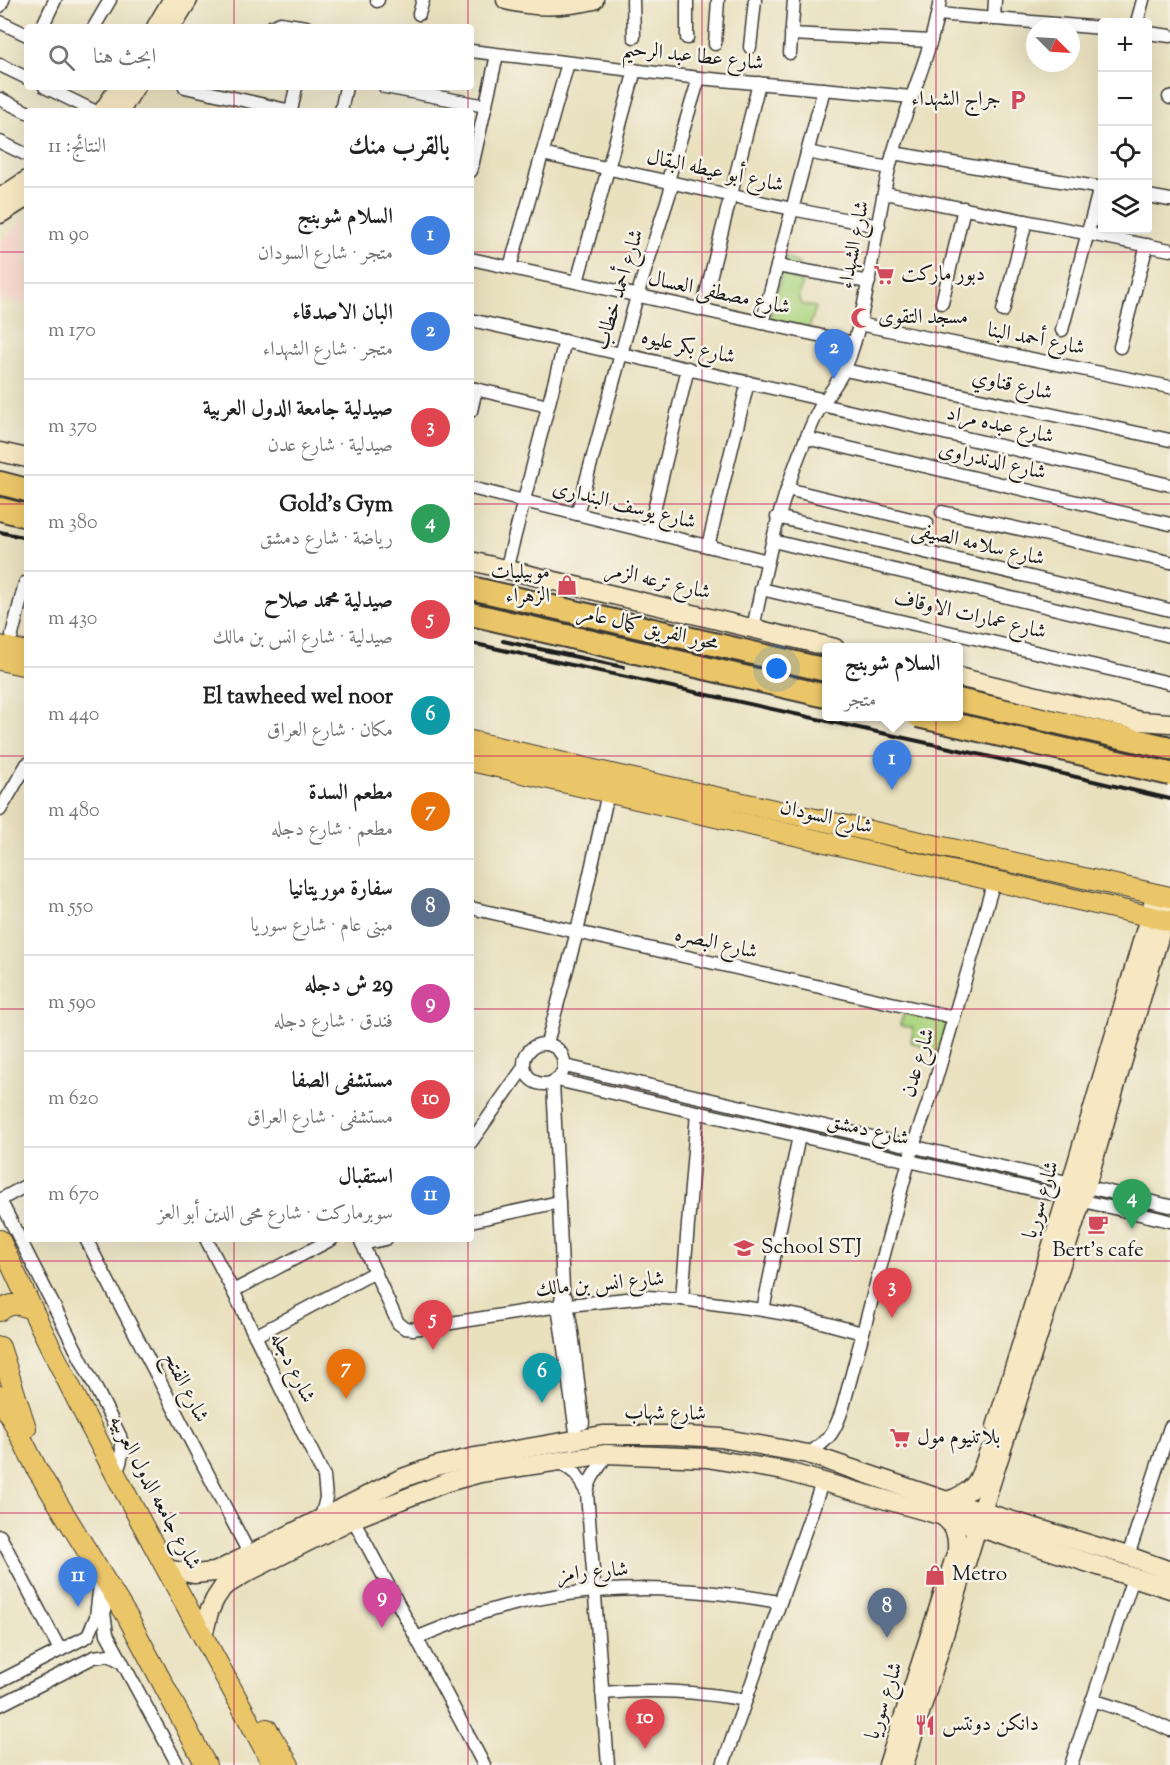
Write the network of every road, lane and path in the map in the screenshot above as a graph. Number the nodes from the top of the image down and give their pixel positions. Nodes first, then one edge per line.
1 (3, 0) edge
2 (55, 0) edge
3 (110, 0) edge
4 (172, 0) edge
5 (188, 0) edge
6 (423, 0) edge
7 (507, 0) edge
8 (594, 0) edge
9 (633, 0) edge
10 (687, 0) edge
11 (718, 0) edge
12 (755, 0) edge
13 (794, 0) edge
14 (940, 0) edge
15 (995, 0) edge
16 (1143, 0) edge
17 (0, 6) edge
18 (419, 14) dead end
19 (938, 14) junction
20 (1138, 18) edge
21 (994, 19) junction
22 (0, 22) edge
23 (43, 24) edge
24 (96, 24) edge
25 (158, 24) edge
26 (173, 24) edge
27 (1098, 28) edge
28 (24, 34) edge
29 (791, 34) junction
30 (1152, 34) edge
31 (1170, 36) edge
32 (634, 37) dead end
33 (687, 38) dead end
34 (932, 41) junction
35 (715, 44) dead end
36 (750, 47) dead end
37 (474, 51) edge
38 (790, 53) dead end
39 (497, 55) junction
40 (568, 63) junction
41 (0, 65) edge
42 (635, 70) junction
43 (24, 77) edge
44 (699, 78) junction
45 (759, 83) junction
46 (824, 89) junction
47 (51, 90) edge
48 (116, 90) edge
49 (133, 90) edge
50 (212, 90) edge
51 (295, 90) edge
52 (345, 90) edge
53 (401, 90) edge
54 (231, 92) edge
55 (912, 97) junction
56 (0, 99) edge
57 (486, 106) junction
58 (88, 108) edge
59 (106, 108) edge
60 (122, 108) edge
61 (282, 108) edge
62 (292, 108) edge
63 (342, 108) edge
64 (24, 111) edge
65 (0, 142) edge
66 (474, 148) edge
67 (807, 152) junction
68 (893, 153) junction
69 (24, 154) edge
70 (542, 154) junction
71 (608, 168) junction
72 (889, 168) junction
73 (669, 182) junction
74 (1098, 187) edge
75 (13, 190) edge
76 (885, 193) junction
77 (731, 195) junction
78 (1152, 197) edge
79 (1098, 198) edge
80 (1170, 200) edge
81 (964, 208) junction
82 (792, 209) junction
83 (0, 214) edge
84 (1026, 221) junction
85 (879, 226) junction
86 (1087, 233) junction
87 (1147, 245) junction
88 (1170, 250) edge
89 (474, 260) edge
90 (777, 266) junction
91 (510, 267) junction
92 (577, 282) junction
93 (869, 282) junction
94 (637, 296) junction
95 (942, 303) dead end
96 (702, 310) junction
97 (1003, 311) dead end
98 (474, 321) edge
99 (762, 323) junction
100 (859, 324) junction
101 (1062, 330) dead end
102 (565, 341) junction
103 (854, 343) junction
104 (1120, 347) dead end
105 (621, 353) junction
106 (688, 368) junction
107 (845, 370) junction
108 (748, 381) junction
109 (1170, 387) edge
110 (474, 388) edge
111 (824, 402) junction
112 (548, 406) junction
113 (806, 438) junction
114 (1170, 440) edge
115 (0, 452) edge
116 (24, 457) edge
117 (0, 483) edge
118 (1170, 485) edge
119 (24, 489) edge
120 (474, 489) edge
121 (787, 489) junction
122 (524, 502) junction
123 (0, 509) edge
124 (942, 512) dead end
125 (577, 514) junction
126 (24, 515) edge
127 (777, 518) junction
128 (927, 523) dead end
129 (1170, 524) edge
130 (650, 531) junction
131 (772, 541) junction
132 (708, 546) junction
133 (768, 561) junction
134 (474, 562) edge
135 (1170, 562) edge
136 (499, 568) junction
137 (474, 582) edge
138 (24, 588) edge
139 (474, 588) edge
140 (761, 589) junction
141 (1170, 610) edge
142 (474, 615) edge
143 (753, 628) junction
144 (1170, 636) edge
145 (10, 638) edge
146 (822, 645) edge
147 (24, 650) edge
148 (0, 660) edge
149 (24, 665) edge
150 (822, 669) edge
151 (963, 679) edge
152 (1170, 683) edge
153 (822, 695) edge
154 (963, 701) edge
155 (936, 721) edge
156 (942, 721) edge
157 (1140, 721) junction
158 (1170, 723) edge
159 (953, 732) dead end
160 (1170, 732) edge
161 (474, 742) edge
162 (1170, 748) edge
163 (474, 761) edge
164 (24, 769) edge
165 (1170, 774) edge
166 (609, 783) junction
167 (0, 810) edge
168 (994, 881) junction
169 (1165, 897) edge
170 (474, 909) edge
171 (1161, 919) edge
172 (577, 932) junction
173 (953, 1017) junction
174 (547, 1043) junction
175 (565, 1066) junction
176 (524, 1068) junction
177 (555, 1081) junction
178 (697, 1113) junction
179 (799, 1136) junction
180 (474, 1138) edge
181 (913, 1146) junction
182 (909, 1161) junction
183 (24, 1187) edge
184 (1076, 1191) junction
185 (0, 1200) edge
186 (559, 1202) junction
187 (1170, 1206) edge
188 (474, 1220) edge
189 (1170, 1221) edge
190 (0, 1240) edge
191 (88, 1242) edge
192 (208, 1242) edge
193 (326, 1242) edge
194 (361, 1242) edge
195 (375, 1272) junction
196 (233, 1291) junction
197 (682, 1299) junction
198 (564, 1306) junction
199 (31, 1309) junction
200 (763, 1310) junction
201 (0, 1311) edge
202 (862, 1333) junction
203 (255, 1336) junction
204 (0, 1347) edge
205 (0, 1396) edge
206 (1170, 1426) edge
207 (581, 1439) junction
208 (606, 1454) junction
209 (808, 1454) junction
210 (559, 1461) junction
211 (38, 1471) junction
212 (116, 1473) junction
213 (823, 1480) junction
214 (586, 1493) junction
215 (945, 1508) junction
216 (321, 1518) junction
217 (353, 1519) junction
218 (980, 1519) junction
219 (1012, 1530) junction
220 (0, 1536) edge
221 (250, 1555) junction
222 (1128, 1556) junction
223 (167, 1569) junction
224 (1170, 1571) edge
225 (101, 1574) junction
226 (1133, 1578) junction
227 (219, 1579) junction
228 (1170, 1589) edge
229 (594, 1590) junction
230 (112, 1591) junction
231 (779, 1602) junction
232 (88, 1636) junction
233 (204, 1636) junction
234 (416, 1638) junction
235 (933, 1646) junction
236 (60, 1650) junction
237 (94, 1657) junction
238 (122, 1662) junction
239 (0, 1681) edge
240 (602, 1693) junction
241 (746, 1700) junction
242 (1092, 1700) junction
243 (240, 1704) junction
244 (0, 1705) edge
245 (1170, 1730) edge
246 (178, 1765) edge
247 (206, 1765) edge
248 (273, 1765) edge
249 (289, 1765) edge
250 (483, 1765) edge
251 (608, 1765) edge
252 (723, 1765) edge
253 (888, 1765) edge
254 (904, 1765) edge
255 (1071, 1765) edge

1 - 17 street
2 - 23 street
3 - 24 street
4 - 25 street
5 - 26 street
6 - 18 street
7 - 8 street
9 - 32 street
10 - 33 street
11 - 35 street
12 - 36 street
13 - 29 street
14 - 19 street, شارع الشهداء
15 - 21 street
16 - 20 street
19 - 21 street
19 - 34 street, شارع الشهداء
21 - 27 street
22 - 28 street
29 - 34 street
29 - 38 street
30 - 31 street
34 - 55 street, شارع الشهداء
37 - 39 street, شارع عطا عبد الرحيم
39 - 40 street, شارع عطا عبد الرحيم
39 - 57 street
40 - 42 street, شارع عطا عبد الرحيم
40 - 70 street
41 - 43 street
42 - 44 street, شارع عطا عبد الرحيم
42 - 71 street
44 - 45 street, شارع عطا عبد الرحيم
44 - 73 street, شارع أحمد خطاب
45 - 46 street, شارع عطا عبد الرحيم
45 - 77 street
46 - 55 street, شارع عطا عبد الرحيم
46 - 67 street
47 - 58 street
48 - 59 street
49 - 60 street
50 - 54 street
51 - 62 street
52 - 63 street
53 - 57 street
54 - 61 street
55 - 68 street, شارع الشهداء
56 - 64 street
57 - 66 street
65 - 69 street
67 - 72 street
67 - 82 street
68 - 72 street, شارع الشهداء
68 - 74 street
70 - 71 street, شارع أبو عيطه البقال
70 - 91 street
71 - 73 street, شارع أبو عيطه البقال
71 - 92 street
72 - 76 street, شارع الشهداء
73 - 77 street, شارع أبو عيطه البقال
73 - 94 street, شارع أحمد خطاب
75 - 83 street
76 - 81 street
76 - 85 street, شارع الشهداء
77 - 82 street, شارع أبو عيطه البقال
77 - 96 street
78 - 80 street
79 - 86 street
81 - 84 street
81 - 95 street
82 - 85 street, شارع أبو عيطه البقال
82 - 90 street
84 - 86 street
84 - 97 street
85 - 93 street, شارع الشهداء
86 - 87 street
86 - 101 street
87 - 88 street
87 - 104 street
89 - 91 street, شارع مصطفى العسال
90 - 93 street
90 - 99 street
91 - 92 street, شارع مصطفى العسال
92 - 94 street, شارع مصطفى العسال
93 - 100 street, شارع الشهداء
94 - 96 street, شارع مصطفى العسال
94 - 105 street, شارع أحمد خطاب
96 - 99 street, شارع مصطفى العسال
98 - 102 street, شارع بكر عليوه
99 - 103 street, شارع مصطفى العسال
100 - 103 street, شارع الشهداء
100 - 109 street, شارع أحمد البنا
102 - 105 street, شارع بكر عليوه
102 - 112 street
103 - 107 street, شارع الشهداء
105 - 106 street, شارع بكر عليوه
105 - 125 street, شارع أحمد خطاب
106 - 108 street, شارع بكر عليوه
106 - 130 street
107 - 111 street, شارع الشهداء
107 - 114 street, شارع قناوي
108 - 111 street, شارع بكر عليوه
108 - 132 street
110 - 112 street
111 - 113 street, شارع الشهداء
111 - 118 street, شارع عبده مراد
112 - 122 street
113 - 121 street, شارع الشهداء
113 - 129 street, شارع الدندراوى
115 - 116 street
117 - 119 highway
120 - 122 street, شارع يوسف البندارى
121 - 127 street, شارع الشهداء
121 - 128 street
122 - 125 street, شارع يوسف البندارى
122 - 136 street
123 - 126 highway
124 - 135 street
125 - 130 street, شارع يوسف البندارى
127 - 131 street, شارع الشهداء
127 - 141 street, شارع سلامه الصيفى
130 - 132 street, شارع يوسف البندارى
131 - 133 street, شارع الشهداء
131 - 144 street
132 - 133 street, شارع يوسف البندارى
133 - 140 street, شارع الشهداء
134 - 136 street, شارع ترعه الزمر
136 - 137 street
136 - 143 street, شارع ترعه الزمر
138 - 145 street
139 - 150 highway, محور الفريق كمال عامر
140 - 143 street, شارع الشهداء
140 - 152 street, شارع عمارات الاوقاف
142 - 153 highway, محور الفريق كمال عامر, bridge
143 - 146 street, شارع ترعه الزمر
145 - 147 main road
148 - 149 main road
151 - 157 street
154 - 162 highway
155 - 165 highway, bridge
156 - 159 street
157 - 158 street
157 - 160 street
161 - 166 main road, شارع السودان
163 - 166 main road, شارع السودان
164 - 167 street
166 - 168 main road, شارع السودان
166 - 169 main road, شارع السودان
166 - 172 street
168 - 171 main road, شارع السودان
168 - 173 street, شارع عدن
169 - 171 street, شارع سوريا
170 - 172 street, شارع البصره
171 - 184 street, شارع سوريا
172 - 173 street, شارع البصره
172 - 174 street
173 - 181 street, شارع عدن
174 - 175 street
174 - 176 street
175 - 177 street
175 - 181 street, شارع دمشق
176 - 177 street
176 - 180 street
177 - 178 street, شارع دمشق
177 - 186 street
178 - 179 street, شارع دمشق
178 - 197 street
179 - 182 street, شارع دمشق
179 - 200 street
181 - 182 street, شارع عدن
181 - 184 street, شارع دمشق
182 - 184 street, شارع دمشق
182 - 202 street, شارع عدن
183 - 185 street
184 - 187 street, شارع دمشق
184 - 189 street, شارع دمشق
184 - 215 street, شارع سوريا
184 - 218 street, شارع سوريا
185 - 212 street
186 - 188 street
186 - 198 street
190 - 199 main road, شارع جامعه الدول العربيه
191 - 221 street, شارع الفتح
192 - 196 street, شارع دجله
193 - 196 street
194 - 195 street, شارع انس بن مالك
195 - 198 street, شارع انس بن مالك
195 - 203 street
196 - 203 street, شارع دجله
197 - 198 street, شارع انس بن مالك
197 - 200 street, شارع انس بن مالك
198 - 207 street
199 - 201 main road
199 - 212 main road, شارع جامعه الدول العربيه
200 - 202 street, شارع انس بن مالك
202 - 209 street, شارع عدن
203 - 216 street, شارع دجله
204 - 211 main road
205 - 211 main road
206 - 222 street
207 - 209 street, شارع شهاب
207 - 216 street, شارع شهاب
208 - 210 street, شارع شهاب
208 - 213 street, شارع شهاب
208 - 214 street
209 - 215 street, شارع شهاب
210 - 214 street
210 - 217 street, شارع شهاب
211 - 225 main road
212 - 223 main road, شارع جامعه الدول العربيه
213 - 215 street, شارع شهاب
213 - 231 street
214 - 229 street
215 - 218 street, شارع شهاب
215 - 235 street, شارع سوريا
216 - 221 street, شارع شهاب
217 - 227 street, شارع شهاب
217 - 234 street
218 - 219 street, شارع شهاب
218 - 235 street, شارع سوريا
219 - 222 street, شارع شهاب
219 - 226 street, شارع شهاب
220 - 236 street
221 - 227 street, شارع شهاب
222 - 224 street, شارع شهاب
223 - 227 street, شارع شهاب
223 - 233 main road, شارع جامعه الدول العربيه
225 - 230 main road
225 - 232 street
226 - 228 street, شارع شهاب
226 - 242 street
227 - 233 street
229 - 231 street, شارع رامز
229 - 234 street, شارع رامز
229 - 240 street
230 - 238 street
230 - 247 main road
231 - 241 street
232 - 236 street
232 - 237 street
233 - 243 main road, شارع جامعه الدول العربيه
234 - 250 street
235 - 253 street, شارع سوريا
235 - 254 street, شارع سوريا
236 - 239 street
237 - 238 street
237 - 244 street
238 - 246 street
240 - 241 street
240 - 251 street
241 - 252 street
242 - 245 street
242 - 255 street
243 - 248 main road, شارع جامعه الدول العربيه
243 - 249 main road

